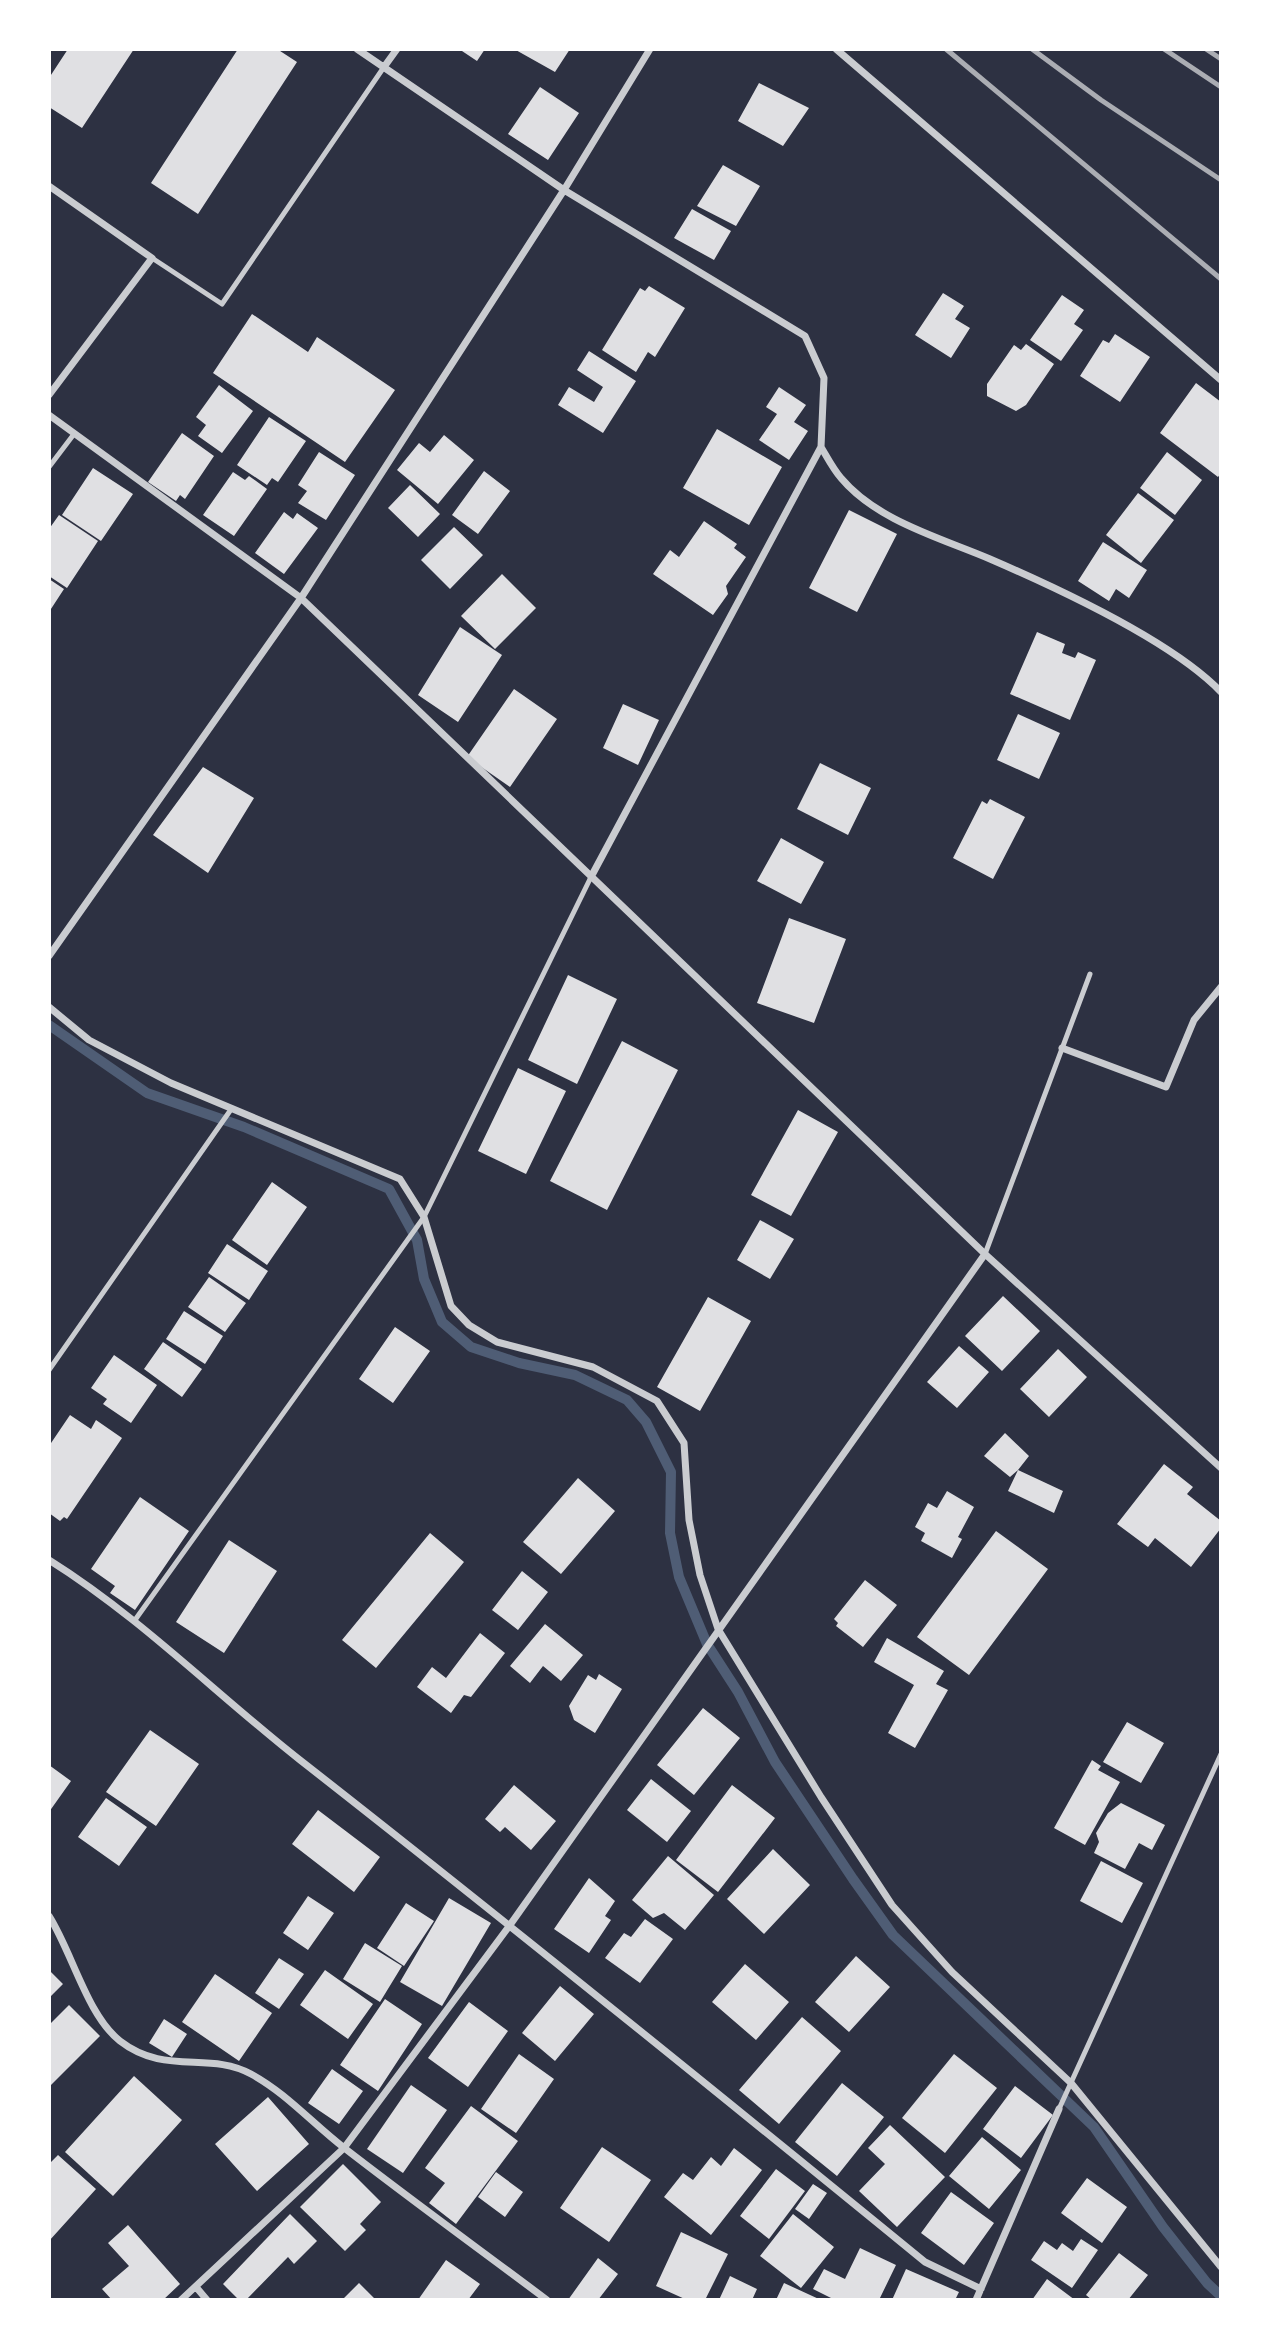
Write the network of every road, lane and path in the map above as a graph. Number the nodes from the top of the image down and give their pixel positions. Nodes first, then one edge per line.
1 (358, 49) edge
2 (397, 49) edge
3 (650, 49) edge
4 (836, 49) edge
5 (384, 67) junction
6 (49, 186) edge
7 (564, 190) junction
8 (152, 258) junction
9 (1221, 380) edge
10 (49, 395) edge
11 (49, 415) edge
12 (74, 434) junction
13 (821, 447) junction
14 (49, 467) edge
15 (301, 598) junction
16 (1221, 692) edge
17 (590, 877) junction
18 (49, 956) edge
19 (1090, 974) dead end
20 (1221, 986) edge
21 (49, 1007) edge
22 (1062, 1048) junction
23 (232, 1108) junction
24 (424, 1217) junction
25 (985, 1254) junction
26 (49, 1370) edge
27 (1221, 1468) edge
28 (49, 1560) edge
29 (135, 1620) junction
30 (718, 1629) junction
31 (1221, 1754) edge
32 (49, 1916) edge
33 (510, 1925) junction
34 (1070, 2085) junction
35 (1059, 2109) joint
36 (344, 2148) junction
37 (1221, 2267) edge
38 (196, 2287) junction
39 (981, 2289) junction
40 (181, 2300) edge
41 (206, 2300) edge
42 (547, 2300) edge
43 (976, 2300) edge

1 - 5 street
2 - 5 street
3 - 7 street
4 - 9 street
5 - 7 street
5 - 8 lane
6 - 8 street
7 - 13 street
7 - 15 street
8 - 10 street
11 - 12 street
12 - 14 lane
12 - 15 street
13 - 16 street
13 - 17 street
15 - 17 street
15 - 18 street
17 - 24 lane
17 - 25 street
19 - 22 lane
20 - 22 street
21 - 23 street
22 - 25 lane
23 - 24 street
23 - 26 lane
24 - 29 lane
24 - 30 street
25 - 27 street
25 - 30 street
28 - 29 street
29 - 33 street
30 - 33 street
30 - 34 street
31 - 34 lane
32 - 36 street
33 - 36 street
33 - 39 street
34 - 35 lane
34 - 37 street
35 - 39 street
36 - 38 street
36 - 42 street
38 - 40 street
38 - 41 street
39 - 43 street

